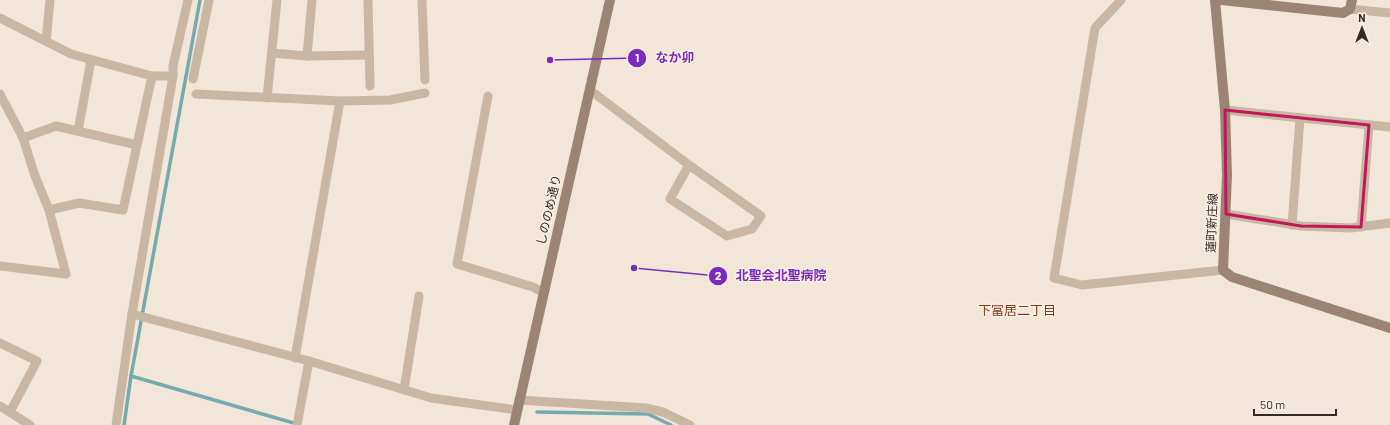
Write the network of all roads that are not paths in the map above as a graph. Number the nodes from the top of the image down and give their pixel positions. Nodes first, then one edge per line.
1 (50, 0) edge
2 (188, 0) edge
3 (209, 0) edge
4 (277, 0) edge
5 (312, 0) edge
6 (368, 0) edge
7 (422, 0) edge
8 (610, 0) edge
9 (1122, 0) edge
10 (1215, 0) edge
11 (1222, 0) edge
12 (1351, 4) edge
13 (1390, 12) edge
14 (0, 18) edge
15 (46, 41) junction
16 (272, 53) junction
17 (369, 55) junction
18 (307, 56) junction
19 (91, 60) junction
20 (152, 76) junction
21 (173, 76) junction
22 (193, 79) dead end
23 (425, 80) dead end
24 (370, 86) dead end
25 (590, 90) junction
26 (425, 93) dead end
27 (0, 94) edge
28 (196, 94) dead end
29 (488, 96) dead end
30 (267, 98) junction
31 (340, 101) junction
32 (1225, 110) junction
33 (1300, 118) junction
34 (1369, 125) junction
35 (1390, 127) edge
36 (78, 131) junction
37 (23, 138) junction
38 (137, 145) junction
39 (689, 164) junction
40 (49, 210) junction
41 (1226, 214) junction
42 (1390, 223) edge
43 (1292, 225) junction
44 (1361, 227) junction
45 (0, 266) edge
46 (1223, 270) junction
47 (544, 293) junction
48 (420, 296) dead end
49 (134, 314) junction
50 (1390, 328) edge
51 (0, 342) edge
52 (295, 358) junction
53 (309, 361) junction
54 (404, 390) junction
55 (518, 405) junction
56 (0, 406) edge
57 (10, 412) junction
58 (30, 425) edge
59 (116, 425) edge
60 (297, 425) edge
61 (514, 425) edge
62 (690, 425) edge

1 - 15 street
2 - 21 street
3 - 22 street
4 - 16 street
5 - 18 street
6 - 17 street
7 - 23 street
8 - 25 main road, しののめ通り
9 - 46 street
10 - 32 main road, 蓮町新庄線
11 - 12 main road
12 - 13 street
14 - 15 street
15 - 19 street
16 - 18 street
16 - 30 street
17 - 18 street
17 - 24 street
19 - 20 street
19 - 36 street
20 - 21 street
20 - 38 street
21 - 49 street
25 - 39 street
25 - 47 main road, しののめ通り
26 - 31 street
27 - 37 street
28 - 30 street
29 - 47 street
30 - 31 street
31 - 52 street
32 - 33 street
32 - 41 main road, 蓮町新庄線
33 - 34 street
33 - 43 street
34 - 35 street
34 - 44 street
36 - 37 street
36 - 38 street
37 - 40 street
38 - 40 street
39 - 39 street
40 - 45 street
41 - 43 street
41 - 46 main road, 蓮町新庄線
42 - 44 street
43 - 44 street
46 - 50 main road, 蓮町新庄線
47 - 55 main road, しののめ通り
48 - 54 street
49 - 52 street
49 - 59 street
51 - 57 street
52 - 53 street
53 - 54 street
53 - 60 street
54 - 55 street
55 - 61 main road, しののめ通り
55 - 62 street
56 - 57 street
57 - 58 street

